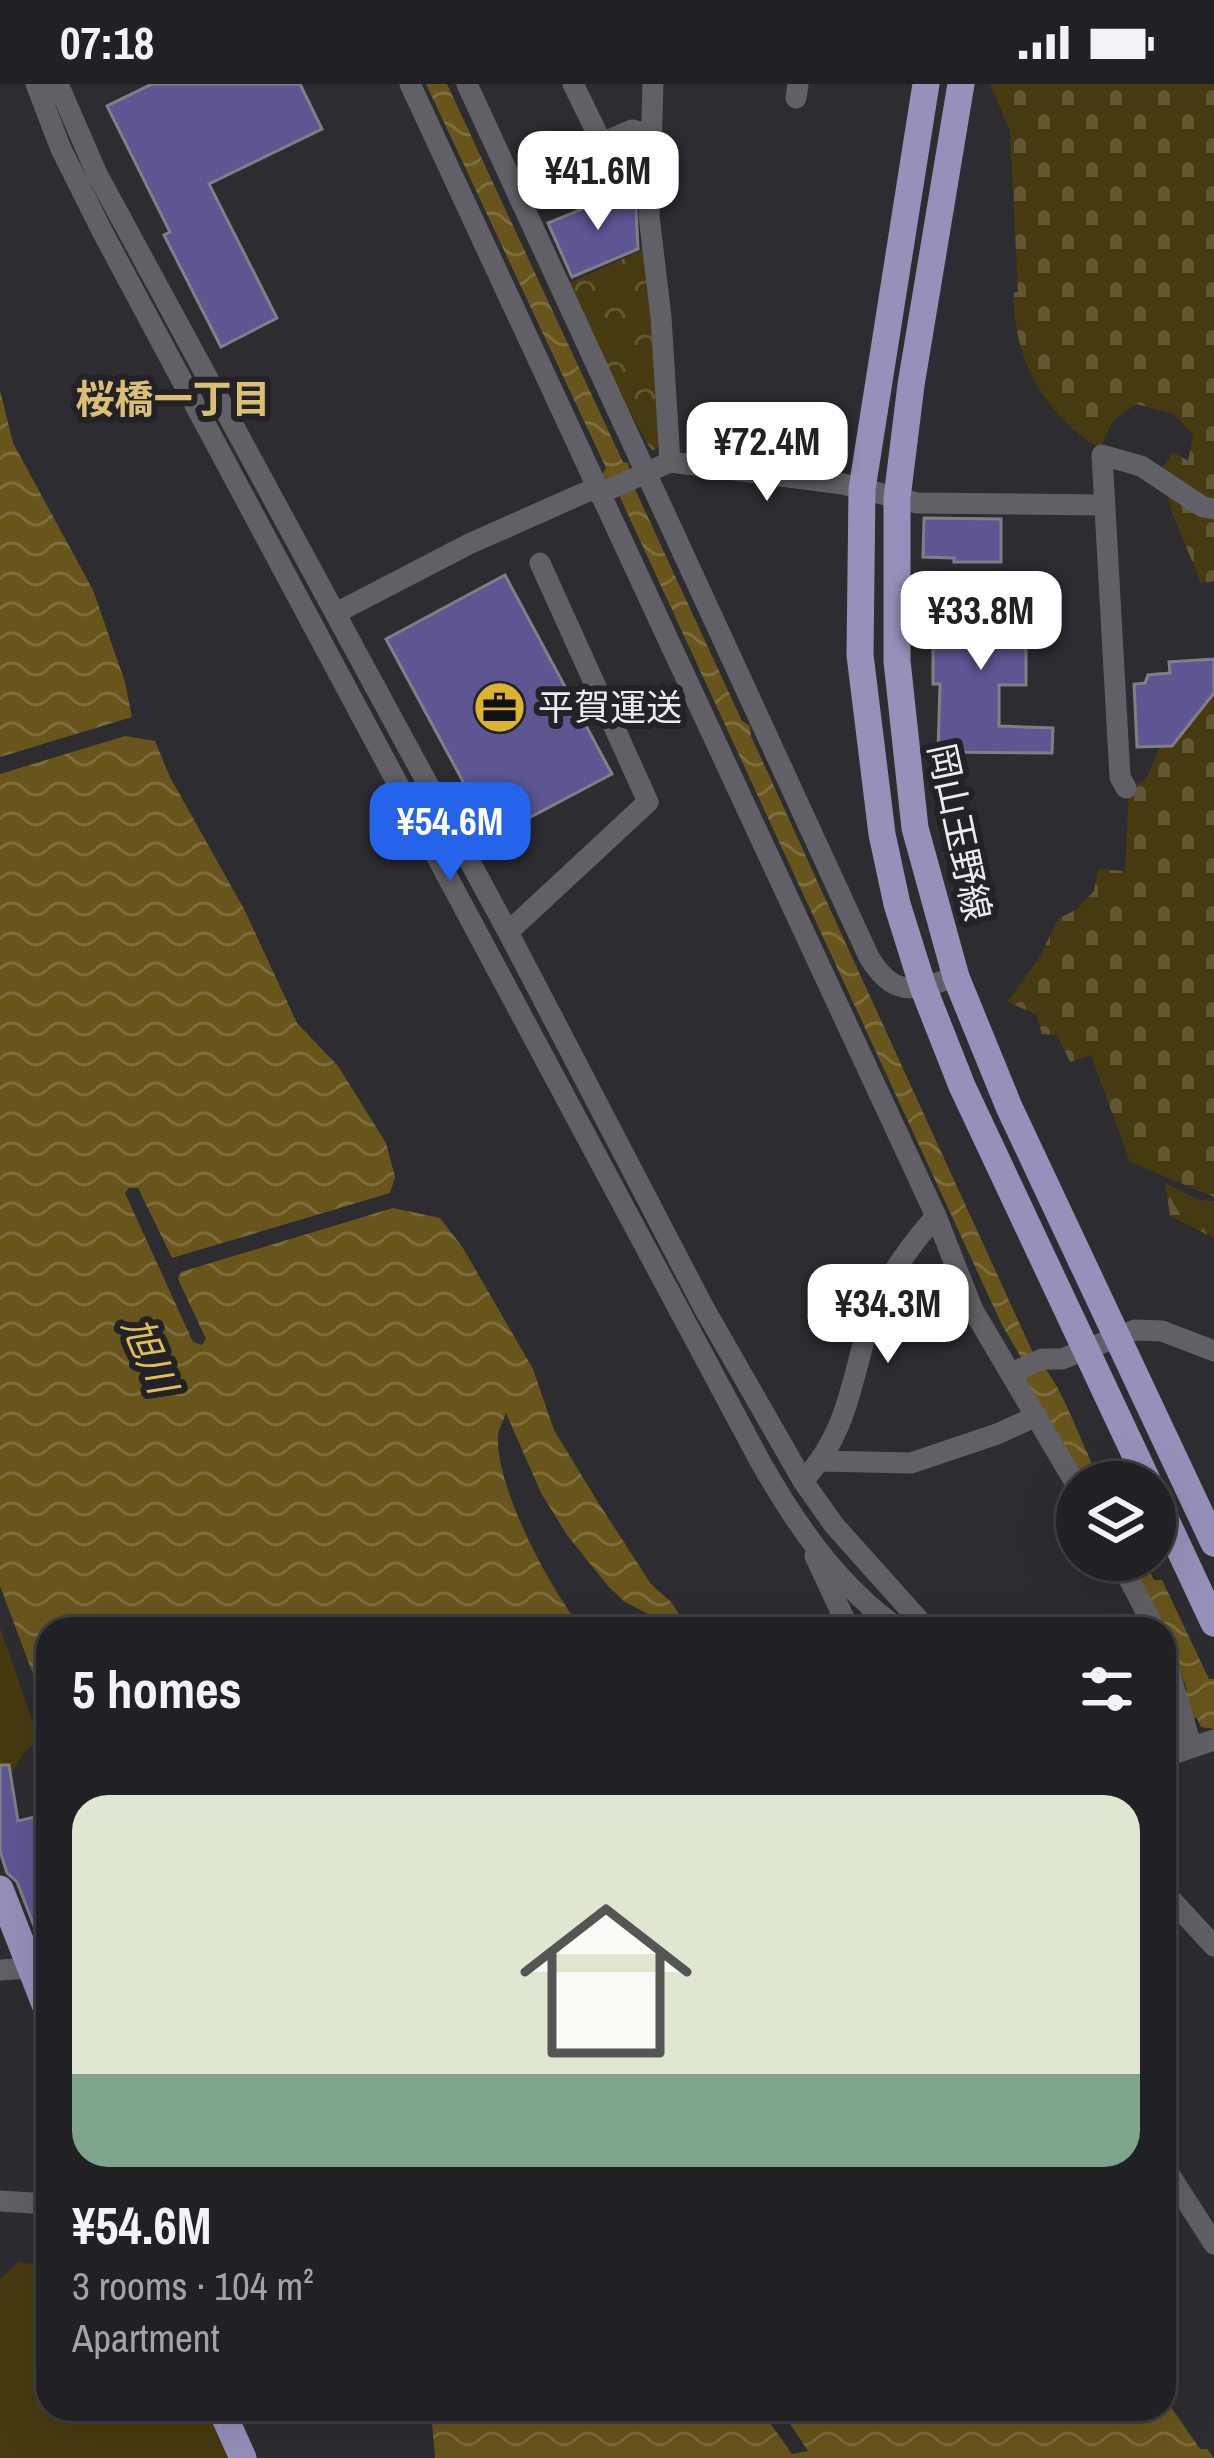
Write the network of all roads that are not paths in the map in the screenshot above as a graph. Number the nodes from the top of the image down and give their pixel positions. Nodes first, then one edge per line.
1 (36, 84) edge
2 (58, 84) edge
3 (410, 84) edge
4 (467, 84) edge
5 (573, 84) edge
6 (653, 84) edge
7 (926, 84) edge
8 (961, 84) edge
9 (652, 135) junction
10 (670, 462) junction
11 (640, 476) junction
12 (862, 489) junction
13 (601, 490) junction
14 (897, 498) junction
15 (1102, 506) junction
16 (1214, 508) edge
17 (540, 563) dead end
18 (336, 613) junction
19 (1126, 788) dead end
20 (508, 932) junction
21 (956, 977) junction
22 (922, 987) junction
23 (936, 1216) junction
24 (1114, 1336) junction
25 (1086, 1350) junction
26 (1214, 1351) edge
27 (1016, 1370) junction
28 (1037, 1416) junction
29 (820, 1461) junction
30 (1063, 1461) edge
31 (1138, 1461) edge
32 (802, 1480) junction
33 (808, 1539) junction
34 (1176, 1542) edge
35 (1214, 1543) edge
36 (1130, 1581) edge
37 (844, 1617) edge
38 (885, 1617) edge
39 (916, 1617) edge
40 (1149, 1617) edge
41 (1214, 1623) edge
42 (1176, 1687) edge
43 (1203, 1743) edge
44 (0, 1889) edge
45 (1176, 1905) edge
46 (1214, 1946) edge
47 (30, 1968) junction
48 (0, 1970) edge
49 (36, 1983) edge
50 (1176, 2184) edge
51 (0, 2201) edge
52 (36, 2203) edge
53 (1214, 2244) edge
54 (226, 2421) edge
55 (243, 2458) edge

1 - 33 street
2 - 18 street
3 - 13 street
4 - 11 street
5 - 9 street
6 - 9 street
7 - 12 main road, 岡山玉野線
8 - 14 main road, 岡山玉野線
9 - 10 street
10 - 11 street
10 - 12 street
11 - 13 street
11 - 22 street
12 - 14 street
12 - 22 main road, 岡山玉野線
13 - 18 street
13 - 23 street
14 - 15 street
14 - 21 main road, 岡山玉野線
15 - 16 street
15 - 19 street
17 - 20 street
18 - 20 street
20 - 32 street
21 - 22 street
21 - 24 main road, 岡山玉野線
22 - 25 main road, 岡山玉野線
23 - 27 street
23 - 29 street
24 - 25 street
24 - 26 street
24 - 35 main road, 岡山玉野線
25 - 27 street
25 - 31 main road, 岡山玉野線
27 - 28 street
28 - 29 street
28 - 30 street
29 - 32 street
32 - 39 street
33 - 37 street
33 - 38 street
34 - 41 main road
36 - 40 street
42 - 43 street
44 - 47 main road
45 - 46 street
47 - 48 street
47 - 49 main road
50 - 53 street
51 - 52 street
54 - 55 main road

